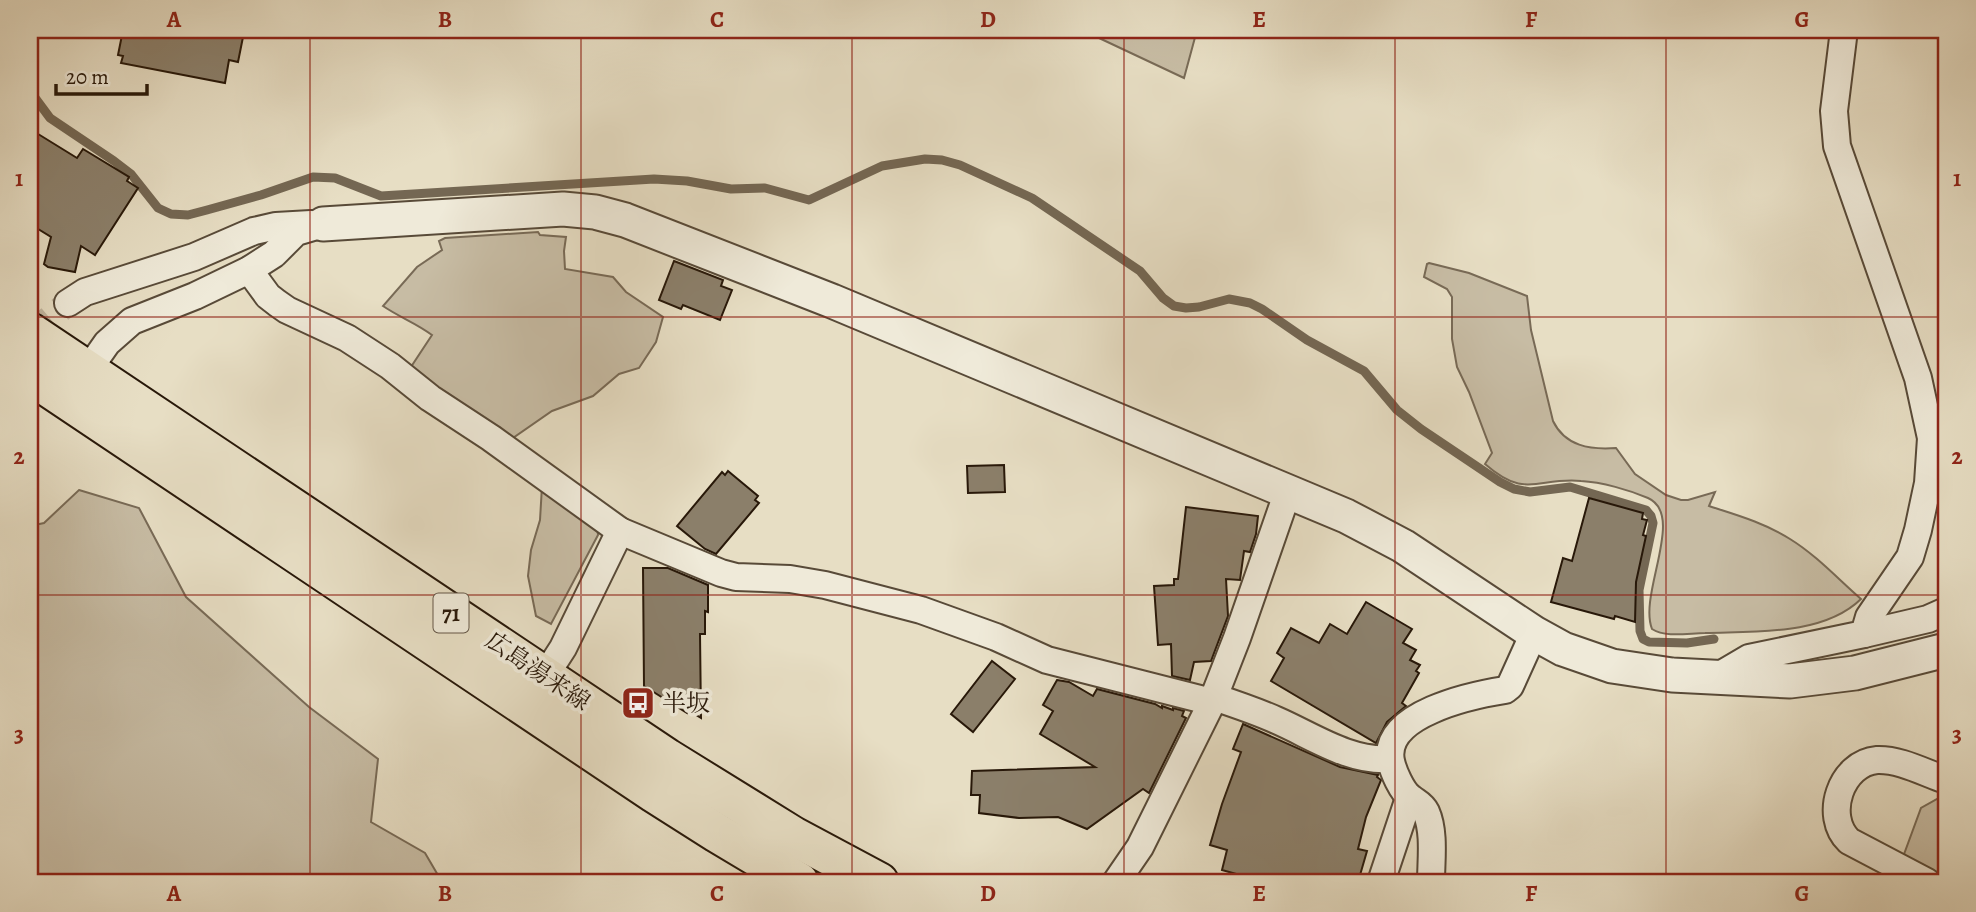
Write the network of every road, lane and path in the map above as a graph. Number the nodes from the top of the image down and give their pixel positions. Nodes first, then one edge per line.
1 (1844, 30) edge
2 (323, 224) junction
3 (249, 270) junction
4 (68, 303) tunnel mouth
5 (30, 332) edge
6 (89, 370) junction
7 (30, 375) edge
8 (1288, 491) junction
9 (620, 531) junction
10 (1946, 611) edge
11 (1534, 633) junction
12 (1864, 635) junction
13 (1946, 650) edge
14 (545, 676) junction
15 (1715, 678) junction
16 (1213, 700) junction
17 (1390, 759) junction
18 (1946, 780) edge
19 (1409, 798) junction
20 (799, 882) edge
21 (879, 882) edge
22 (1116, 882) edge
23 (1381, 882) edge
24 (1431, 882) edge
25 (1927, 882) edge

1 - 12 street
2 - 3 street
2 - 4 street
2 - 8 street
3 - 6 street
3 - 9 street
5 - 6 main road, 広島湯来線 / 71
6 - 14 main road, 広島湯来線 / 71
7 - 20 main road, 広島湯来線 / 71
8 - 11 street
8 - 16 street
9 - 14 street
9 - 16 street
10 - 12 street
11 - 15 street
11 - 17 street
12 - 15 street
13 - 15 street
14 - 21 main road, 広島湯来線 / 71
16 - 17 street
16 - 22 street
17 - 19 street
18 - 25 street
19 - 23 street
19 - 24 street

